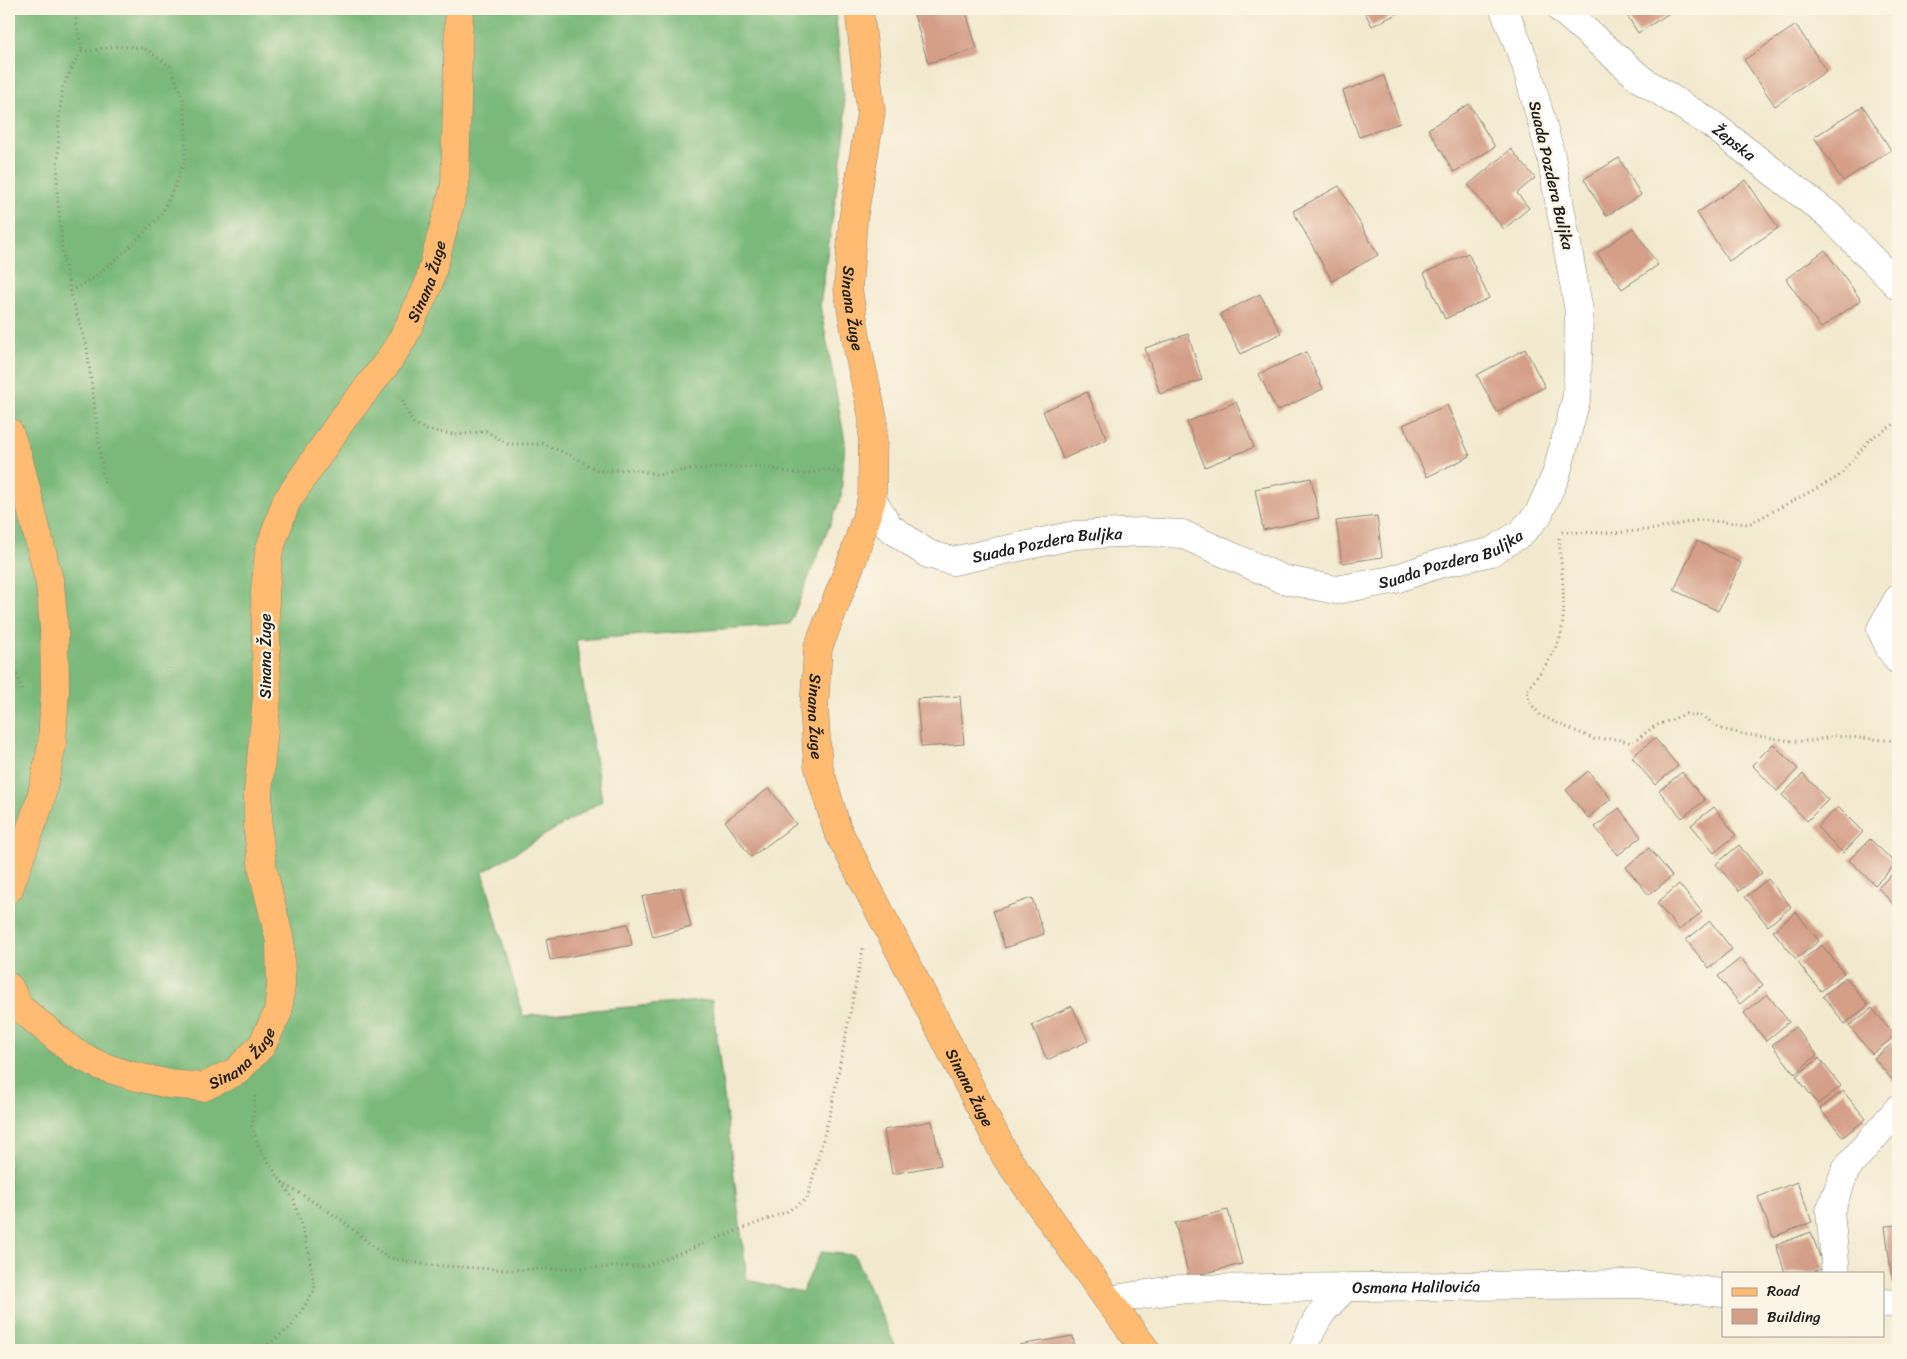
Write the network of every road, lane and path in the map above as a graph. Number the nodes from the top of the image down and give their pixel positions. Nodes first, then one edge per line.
1 (74, 9) edge
2 (459, 9) edge
3 (859, 9) edge
4 (1504, 9) edge
5 (1561, 9) edge
6 (82, 52) junction
7 (1898, 286) edge
8 (70, 291) junction
9 (387, 363) junction
10 (1898, 422) edge
11 (9, 432) edge
12 (104, 483) dead end
13 (872, 499) junction
14 (1898, 599) edge
15 (1898, 660) edge
16 (1898, 741) edge
17 (9, 889) edge
18 (882, 916) junction
19 (9, 987) edge
20 (252, 1055) junction
21 (1898, 1109) edge
22 (282, 1182) junction
23 (1836, 1272) edge
24 (1345, 1288) junction
25 (1722, 1293) edge
26 (1108, 1300) junction
27 (1884, 1303) edge
28 (1898, 1304) edge
29 (260, 1350) edge
30 (1146, 1350) edge
31 (1303, 1350) edge

1 - 6 path
2 - 9 main road, Sinana Žuge
3 - 13 main road, Sinana Žuge
4 - 13 street, Suada Pozdera Buljka
5 - 7 street, Žepska
6 - 8 path
6 - 8 path
8 - 12 path
9 - 13 path
9 - 20 main road, Sinana Žuge
10 - 16 path
11 - 17 main road
13 - 18 main road, Sinana Žuge
14 - 15 street
18 - 22 path
18 - 26 main road, Sinana Žuge
19 - 20 main road, Sinana Žuge
20 - 22 path
21 - 23 street
22 - 29 path
24 - 25 street, Osmana Halilovića
24 - 26 street, Osmana Halilovića
24 - 31 street
26 - 30 main road, Sinana Žuge
27 - 28 street

